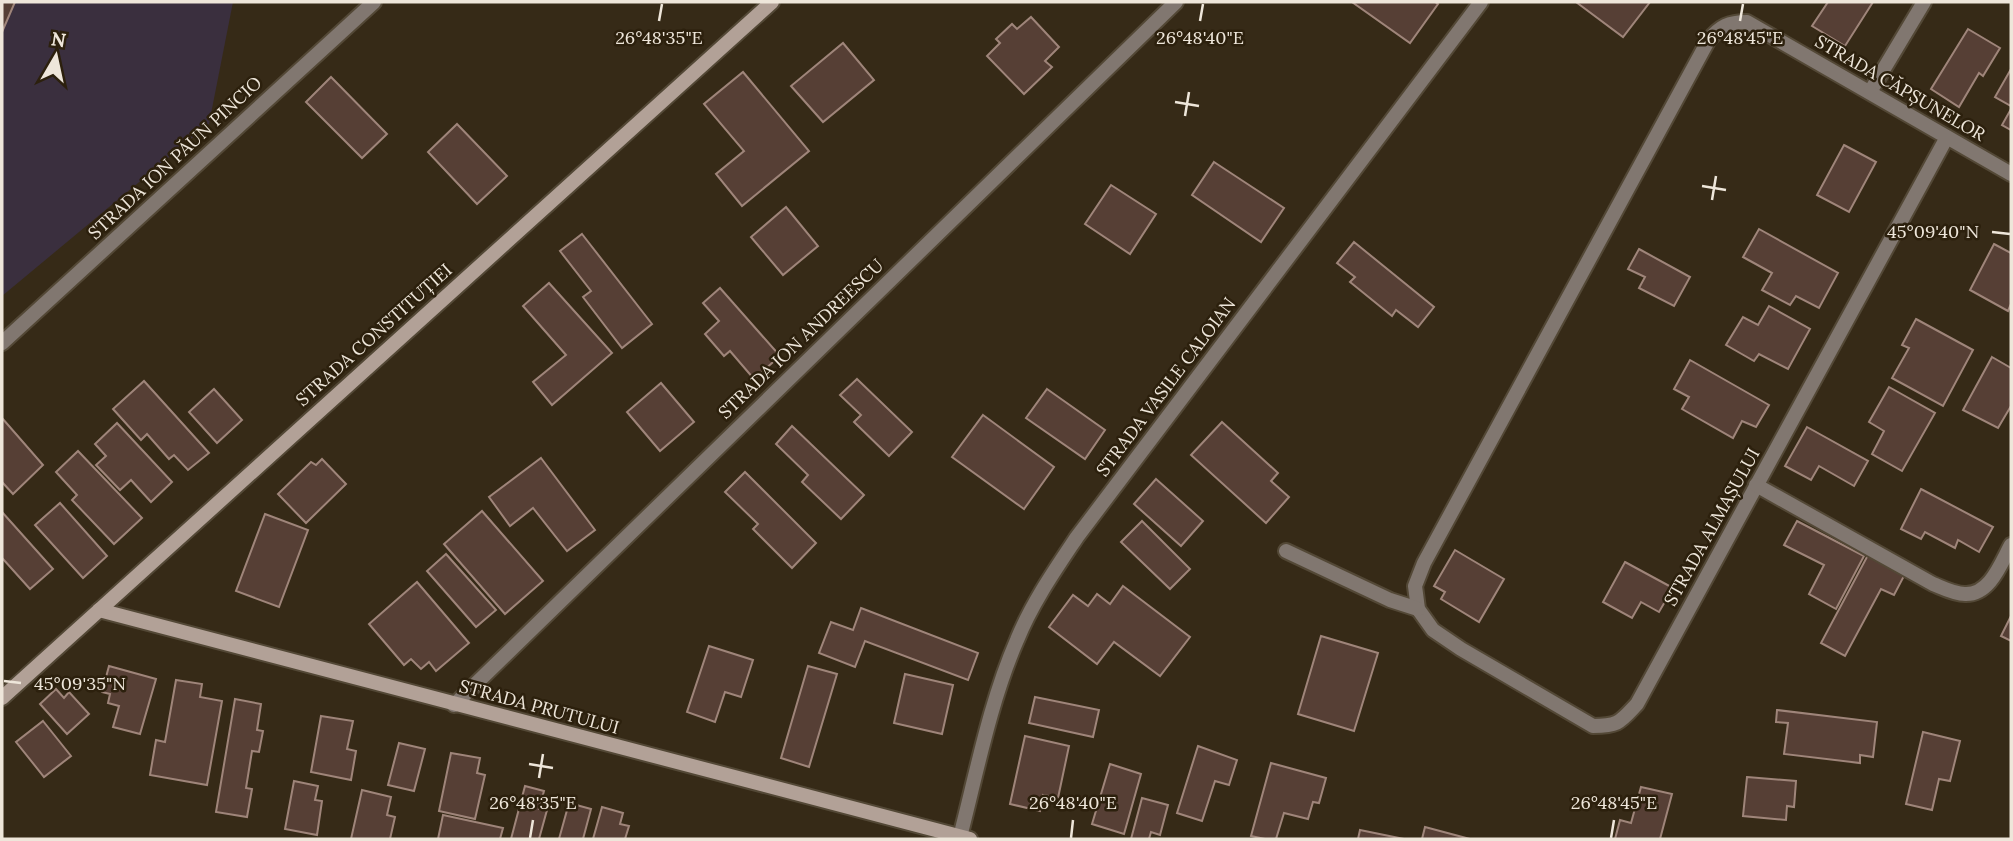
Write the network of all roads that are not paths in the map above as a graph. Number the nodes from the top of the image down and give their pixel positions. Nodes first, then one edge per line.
1 (374, 2) edge
2 (772, 2) edge
3 (1176, 2) edge
4 (1481, 2) edge
5 (1924, 2) edge
6 (1870, 92) junction
7 (1947, 137) junction
8 (2011, 174) edge
9 (2, 343) edge
10 (1756, 485) junction
11 (2011, 545) edge
12 (1286, 551) dead end
13 (1418, 609) junction
14 (99, 610) junction
15 (2, 698) edge
16 (454, 705) junction
17 (965, 838) edge

1 - 9 street, STRADA ION PĂUN PINCIO
2 - 14 street, STRADA CONSTITUȚIEI
3 - 16 street, STRADA ION ANDREESCU
4 - 17 street, STRADA VASILE CALOIAN
5 - 6 street
6 - 7 street, STRADA CĂPȘUNELOR
6 - 13 street, STRADA CĂPȘUNELOR
7 - 8 street, STRADA CĂPȘUNELOR
7 - 10 street, STRADA ALMAȘULUI
10 - 11 street
10 - 13 street, STRADA ALMAȘULUI
12 - 13 street, STRADA ALMAȘULUI
14 - 15 street, STRADA CONSTITUȚIEI
14 - 16 street, STRADA PRUTULUI
16 - 17 street, STRADA PRUTULUI

